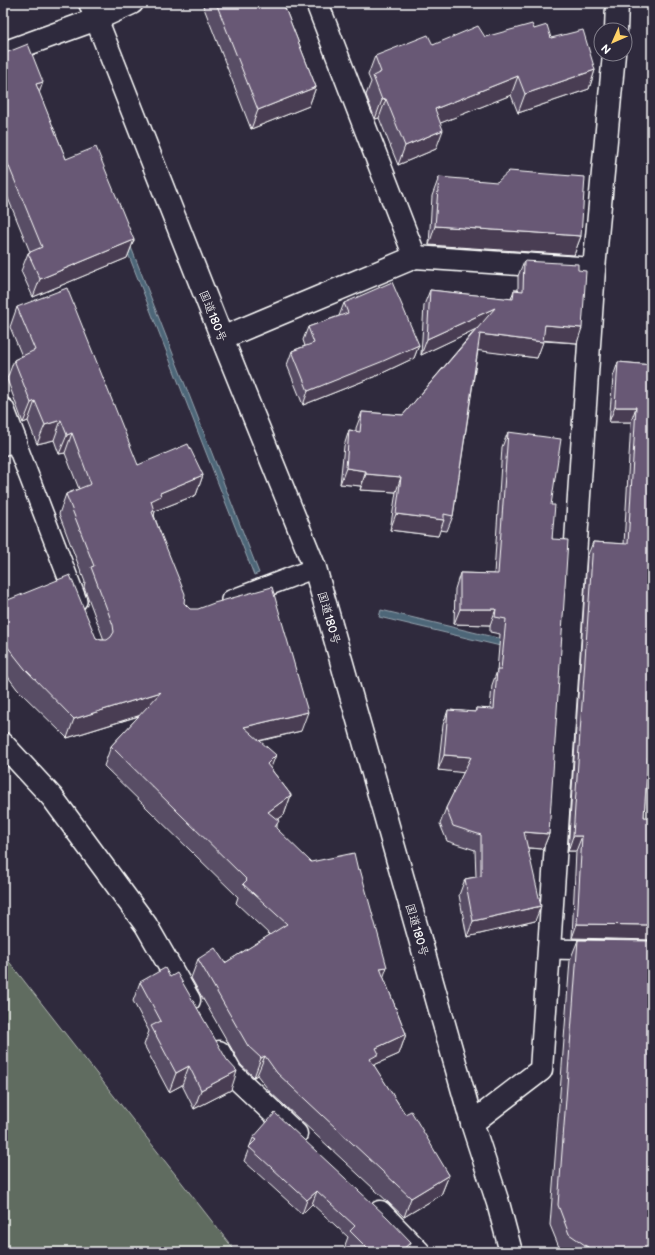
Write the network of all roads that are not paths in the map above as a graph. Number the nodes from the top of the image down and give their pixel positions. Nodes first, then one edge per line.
1 (132, 3) edge
2 (317, 3) edge
3 (617, 3) edge
4 (93, 11) edge
5 (616, 22) edge
6 (3, 53) edge
7 (613, 62) edge
8 (415, 257) junction
9 (594, 269) junction
10 (222, 338) junction
11 (3, 409) edge
12 (9, 442) edge
13 (315, 568) junction
14 (216, 607) edge
15 (84, 619) edge
16 (3, 744) edge
17 (549, 949) junction
18 (652, 951) edge
19 (472, 1123) junction
20 (312, 1149) edge
21 (364, 1197) edge
22 (419, 1252) edge
23 (511, 1252) edge

1 - 4 main road
2 - 8 main road
3 - 5 main road
4 - 6 main road
4 - 10 main road, 国道180号
7 - 9 main road
8 - 9 main road
8 - 10 main road
9 - 17 main road
10 - 13 main road, 国道180号
11 - 12 main road
12 - 15 lane
13 - 14 lane
13 - 19 main road, 国道180号
16 - 20 main road
17 - 18 lane
17 - 19 main road
19 - 23 main road, 国道180号
21 - 22 main road

